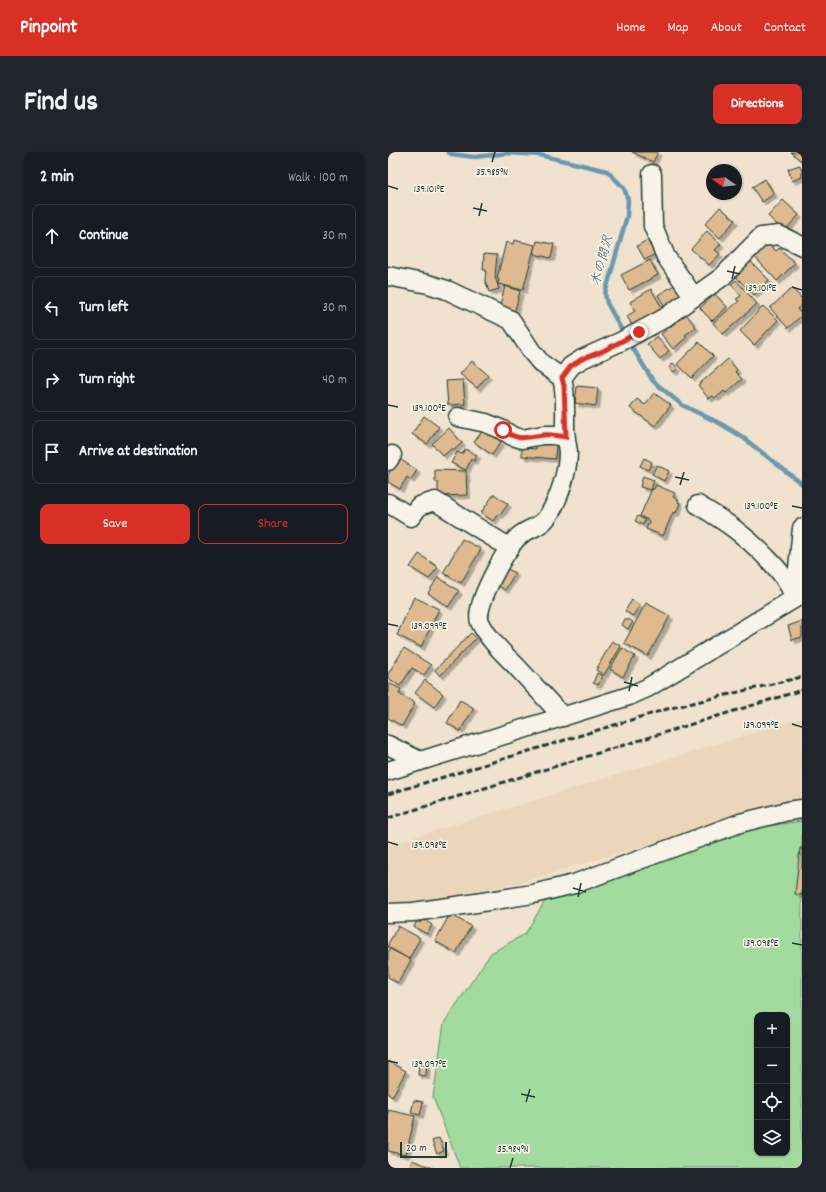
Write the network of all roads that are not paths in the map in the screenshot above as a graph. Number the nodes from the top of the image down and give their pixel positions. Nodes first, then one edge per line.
1 (652, 174) dead end
2 (802, 246) edge
3 (388, 276) edge
4 (694, 297) junction
5 (562, 378) junction
6 (458, 417) dead end
7 (566, 437) junction
8 (388, 503) edge
9 (698, 505) dead end
10 (802, 528) edge
11 (510, 548) junction
12 (798, 596) edge
13 (563, 717) junction
14 (388, 745) edge
15 (420, 761) junction
16 (388, 771) edge
17 (802, 809) edge
18 (388, 913) edge

1 - 4 street
2 - 4 street
3 - 5 street
4 - 5 street
5 - 7 street
6 - 7 street
7 - 11 street
8 - 11 street
9 - 12 street
10 - 12 street
11 - 13 street
12 - 13 street
13 - 15 street
14 - 15 street
15 - 16 street
17 - 18 street

